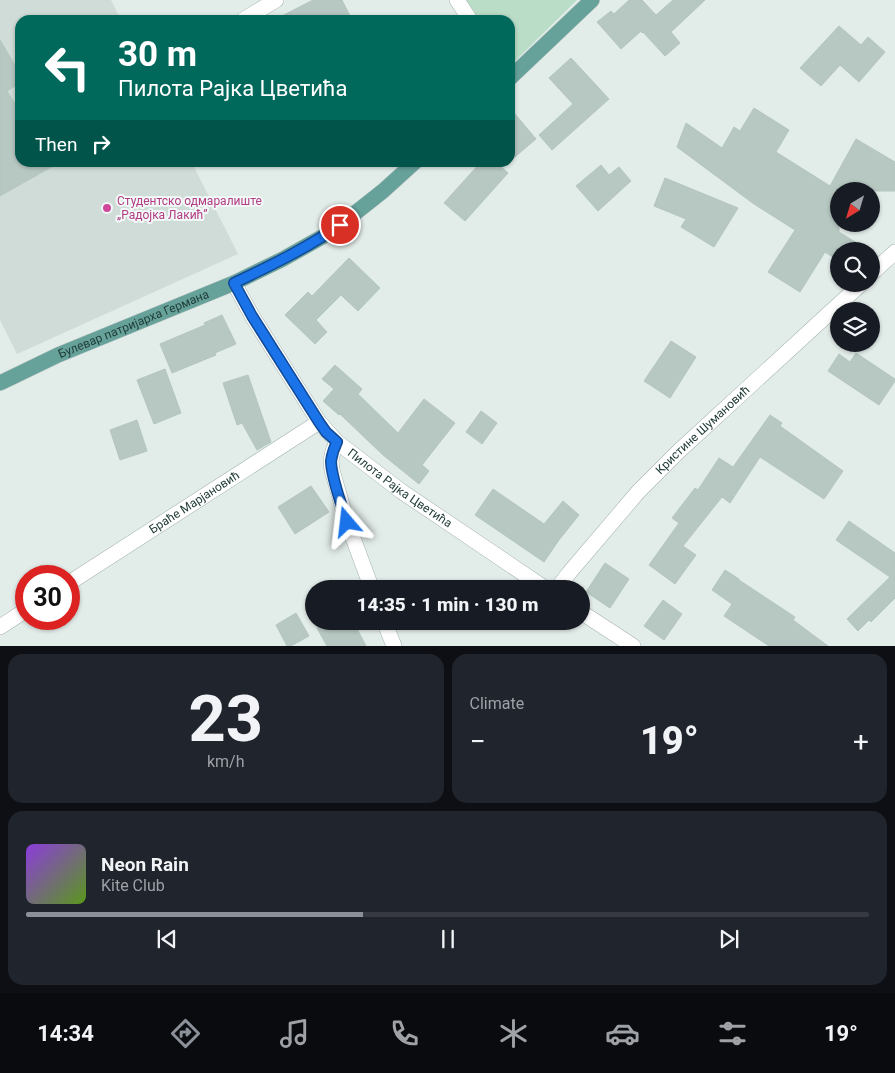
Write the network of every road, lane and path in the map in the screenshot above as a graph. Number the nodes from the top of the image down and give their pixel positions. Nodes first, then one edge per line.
1 (276, 0) edge
2 (457, 0) edge
3 (592, 0) edge
4 (251, 15) edge
5 (467, 15) edge
6 (515, 73) edge
7 (409, 167) edge
8 (895, 252) edge
9 (880, 266) edge
10 (234, 283) junction
11 (852, 292) edge
12 (0, 383) edge
13 (319, 422) junction
14 (337, 442) junction
15 (80, 576) edge
16 (369, 580) edge
17 (533, 580) edge
18 (563, 580) edge
19 (15, 617) edge
20 (590, 618) edge
21 (0, 627) edge
22 (388, 630) edge
23 (394, 646) edge
24 (633, 646) edge

1 - 4 street
2 - 5 street
3 - 6 main road
7 - 10 main road, Булевар патријарха Германа
8 - 9 street
10 - 12 main road, Булевар патријарха Германа
10 - 13 street, Пилота Рајка Цветића
11 - 18 street, Кристине Шумановић
13 - 14 street, Пилота Рајка Цветића
13 - 15 street, Браће Марјановић
14 - 16 street
14 - 17 street, Пилота Рајка Цветића
19 - 21 street
20 - 24 street
22 - 23 street

